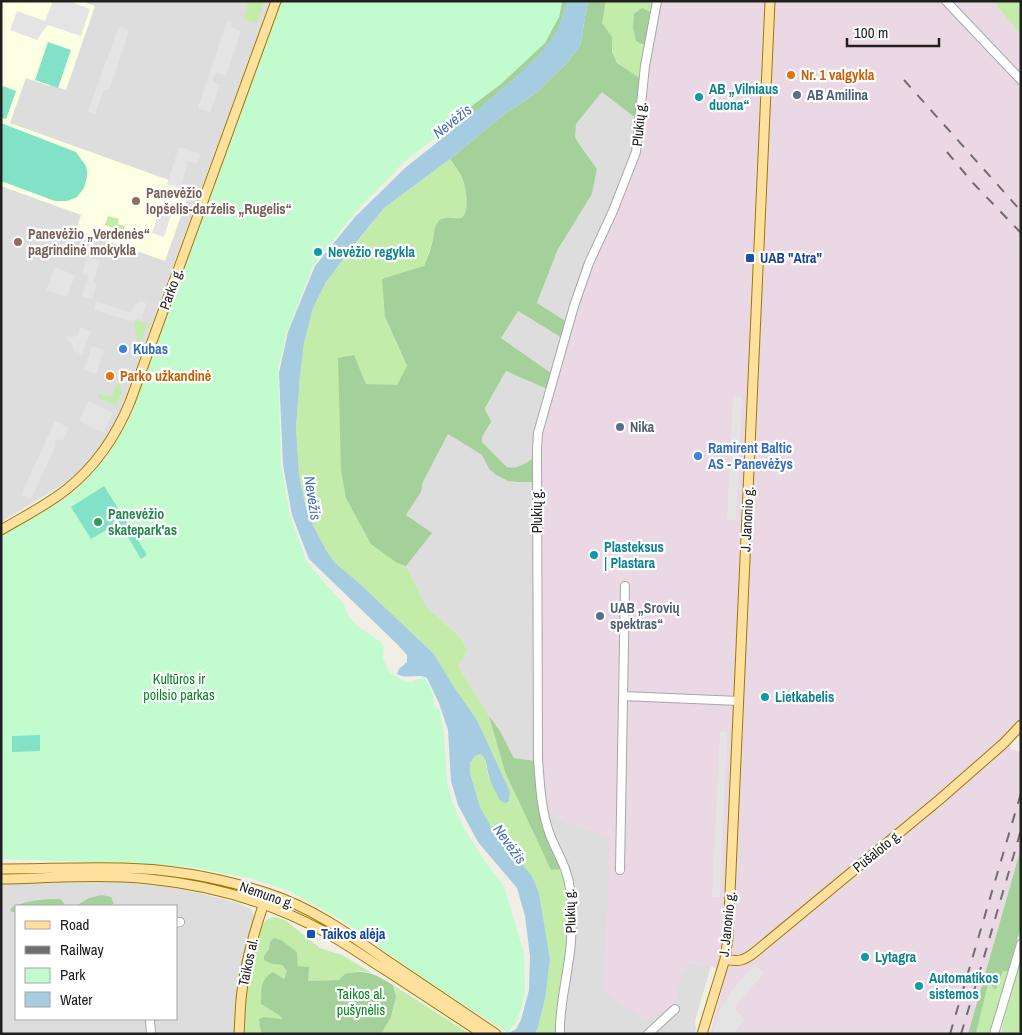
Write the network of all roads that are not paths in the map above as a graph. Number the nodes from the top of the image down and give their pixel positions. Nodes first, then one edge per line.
1 (276, 1) edge
2 (657, 1) edge
3 (770, 1) edge
4 (946, 1) edge
5 (1021, 80) edge
6 (1, 530) edge
7 (625, 586) dead end
8 (623, 696) junction
9 (739, 701) junction
10 (1021, 725) edge
11 (1, 869) edge
12 (620, 870) dead end
13 (1, 879) edge
14 (268, 893) junction
15 (264, 904) junction
16 (1021, 944) edge
17 (725, 959) junction
18 (436, 998) junction
19 (675, 1009) dead end
20 (150, 1020) edge
21 (150, 1034) edge
22 (239, 1034) edge
23 (482, 1034) edge
24 (496, 1034) edge
25 (560, 1034) edge
26 (648, 1034) edge
27 (702, 1034) edge
28 (994, 1034) edge

1 - 6 main road, Parko g.
2 - 25 street, Plukių g.
3 - 9 main road, J. Janonio g.
4 - 5 street
7 - 8 street
8 - 9 street
8 - 12 street
9 - 17 main road, J. Janonio g.
10 - 17 main road, Pušaloto g.
11 - 14 main road, Nemuno g.
13 - 15 main road, Nemuno g.
14 - 15 main road, Taikos al.
14 - 18 main road, Nemuno g.
15 - 18 main road, Nemuno g.
15 - 22 main road, Taikos al.
16 - 28 street
17 - 27 main road, J. Janonio g.
18 - 23 main road, Nemuno g.
18 - 24 main road, Nemuno g.
19 - 26 street
20 - 21 street

